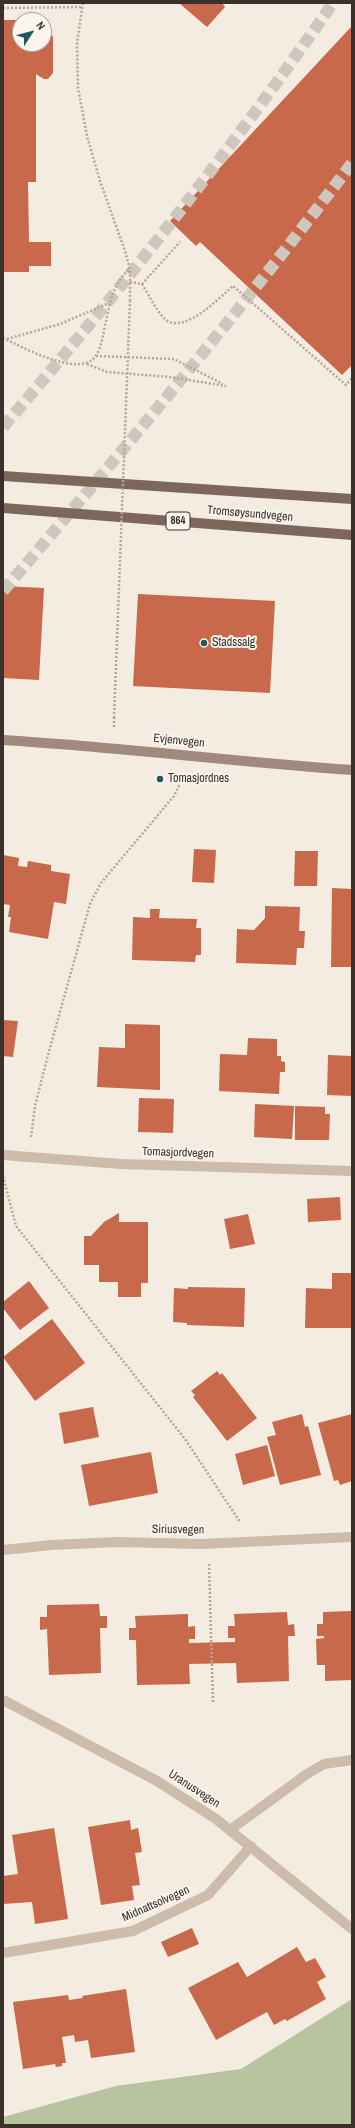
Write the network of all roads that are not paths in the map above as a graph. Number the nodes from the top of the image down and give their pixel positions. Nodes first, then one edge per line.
1 (3, 476) edge
2 (352, 499) edge
3 (3, 508) edge
4 (352, 535) edge
5 (3, 740) edge
6 (352, 770) edge
7 (3, 1155) edge
8 (352, 1171) edge
9 (352, 1537) edge
10 (3, 1550) edge
11 (3, 1700) edge
12 (352, 1760) edge
13 (230, 1830) junction
14 (251, 1846) junction
15 (352, 1929) edge
16 (3, 1953) edge

1 - 2 main road, Tromsøysundvegen
3 - 4 main road, Tromsøysundvegen / 864
5 - 6 street, Evjenvegen
7 - 8 street, Tomasjordvegen
9 - 10 street, Siriusvegen
11 - 13 street, Uranusvegen
12 - 13 street
13 - 14 street, Uranusvegen
14 - 15 street, Uranusvegen
14 - 16 street, Midnattsolvegen

